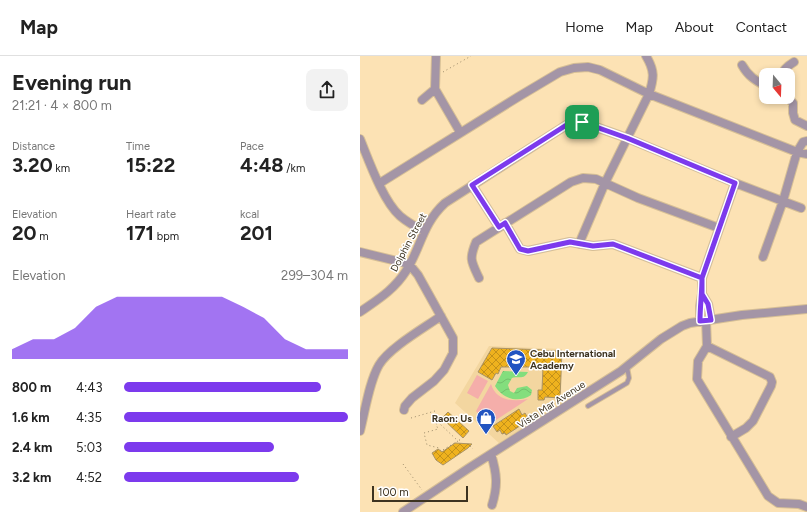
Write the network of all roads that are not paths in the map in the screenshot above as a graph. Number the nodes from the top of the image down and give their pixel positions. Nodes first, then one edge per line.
1 (436, 56) edge
2 (646, 56) edge
3 (794, 62) dead end
4 (742, 65) dead end
5 (786, 68) edge
6 (759, 82) edge
7 (435, 89) junction
8 (649, 94) junction
9 (422, 100) dead end
10 (793, 104) edge
11 (807, 126) edge
12 (460, 132) junction
13 (627, 138) junction
14 (360, 139) edge
15 (807, 140) edge
16 (797, 152) junction
17 (807, 154) edge
18 (380, 183) junction
19 (735, 183) junction
20 (605, 184) junction
21 (472, 185) junction
22 (783, 201) junction
23 (801, 208) dead end
24 (502, 225) junction
25 (719, 228) junction
26 (424, 231) junction
27 (579, 244) junction
28 (360, 252) edge
29 (763, 257) dead end
30 (409, 264) junction
31 (479, 278) dead end
32 (702, 278) junction
33 (807, 309) edge
34 (360, 312) edge
35 (441, 316) junction
36 (706, 320) junction
37 (707, 346) junction
38 (627, 367) junction
39 (588, 406) dead end
40 (404, 410) dead end
41 (360, 431) edge
42 (731, 437) junction
43 (491, 454) junction
44 (492, 505) dead end
45 (807, 507) edge
46 (403, 512) edge

1 - 7 street
2 - 8 street
3 - 5 street
4 - 6 street
7 - 9 street
7 - 12 street
8 - 12 street
8 - 13 street
8 - 16 street
10 - 11 street
12 - 18 street
13 - 19 street, Dolphin Street
13 - 20 street
13 - 21 street, Dolphin Street
14 - 18 street
15 - 16 street
16 - 17 street
16 - 22 street
18 - 26 street
19 - 22 street, Dolphin Street
19 - 25 street
20 - 24 street
20 - 25 street
20 - 27 street
21 - 24 street
21 - 26 street, Dolphin Street
22 - 23 street, Dolphin Street
22 - 29 street
24 - 27 street
24 - 31 street
25 - 32 street
26 - 30 street, Dolphin Street
27 - 32 street
28 - 30 street
30 - 34 street, Dolphin Street
30 - 35 street
32 - 36 street
33 - 36 street, Vista Mar Avenue
35 - 40 street
35 - 41 street
36 - 37 street
36 - 38 street, Vista Mar Avenue
37 - 42 street
37 - 42 street
38 - 39 lane
38 - 43 street, Vista Mar Avenue
42 - 45 street
43 - 44 street
43 - 46 street, Vista Mar Avenue

